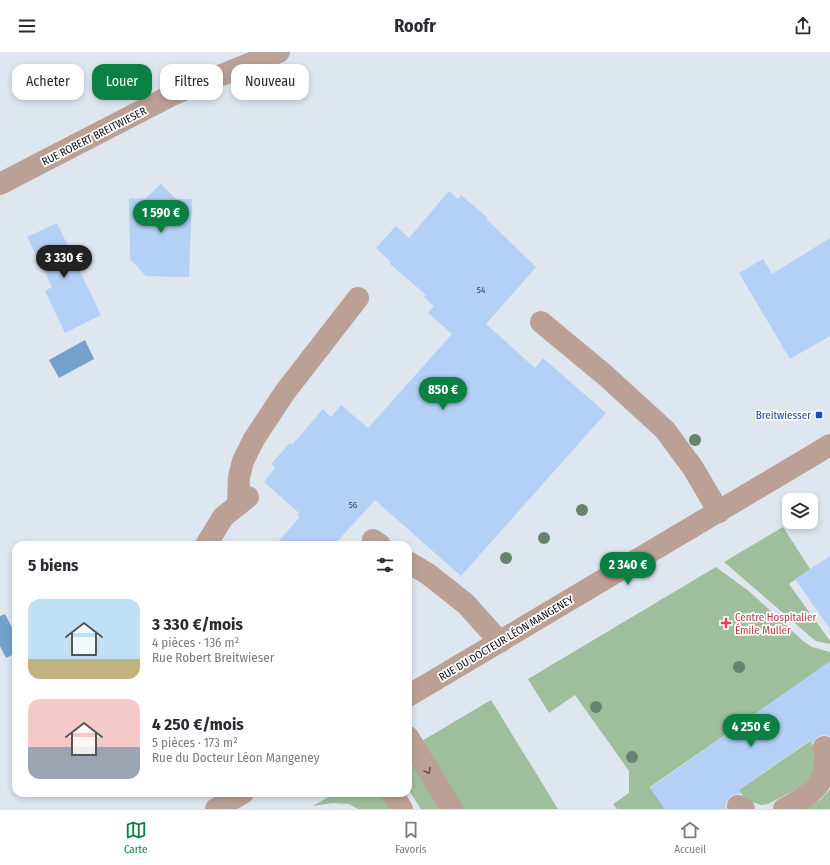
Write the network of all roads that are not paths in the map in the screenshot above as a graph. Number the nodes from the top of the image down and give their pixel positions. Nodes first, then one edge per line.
1 (279, 52) edge
2 (0, 184) edge
3 (358, 298) dead end
4 (541, 322) dead end
5 (830, 445) edge
6 (719, 512) junction
7 (208, 541) edge
8 (412, 564) edge
9 (500, 642) junction
10 (412, 694) edge
11 (412, 744) edge
12 (824, 747) dead end
13 (236, 797) edge
14 (394, 797) edge
15 (216, 809) edge
16 (402, 809) edge
17 (452, 809) edge
18 (784, 809) edge

1 - 2 street, RUE ROBERT BREITWIESER
3 - 7 street
4 - 6 street
5 - 6 street, RUE DU DOCTEUR LÉON MANGENEY
6 - 9 street, RUE DU DOCTEUR LÉON MANGENEY
8 - 9 street
9 - 10 street, RUE DU DOCTEUR LÉON MANGENEY
11 -> 17 street
12 - 18 street
13 - 15 street
14 - 16 street

